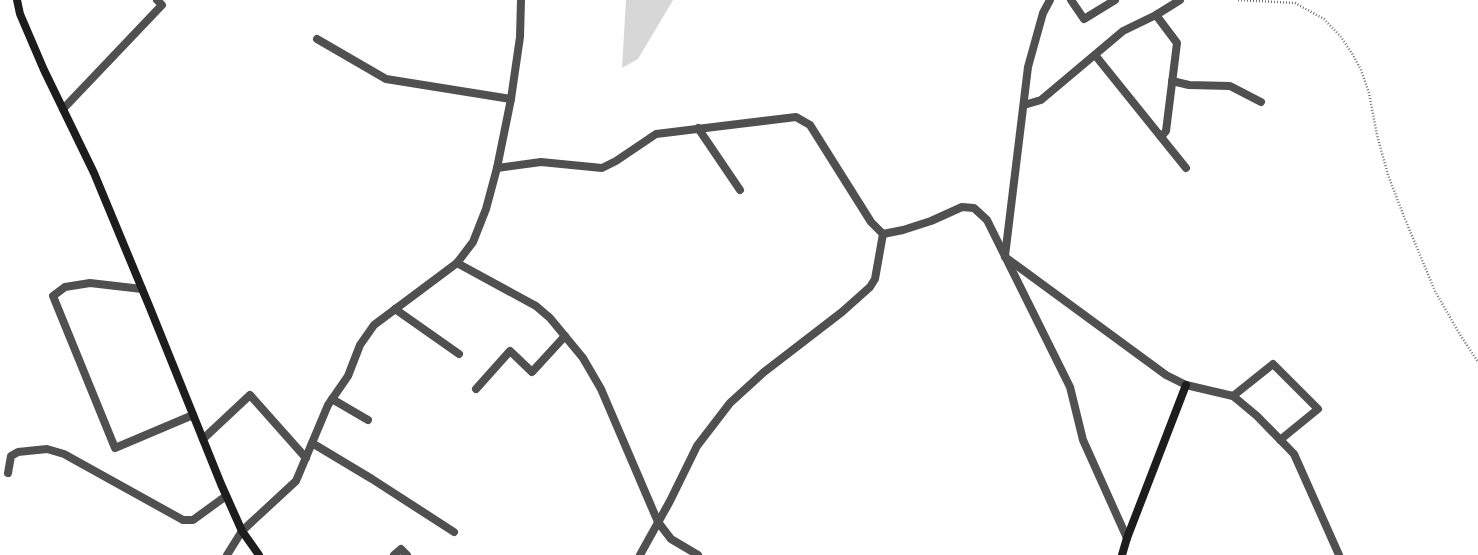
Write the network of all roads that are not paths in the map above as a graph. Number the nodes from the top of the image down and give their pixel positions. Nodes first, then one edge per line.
1 (17, 0) edge
2 (157, 0) edge
3 (521, 0) edge
4 (1050, 0) edge
5 (1071, 0) edge
6 (1115, 0) edge
7 (1180, 0) edge
8 (1156, 15) junction
9 (317, 39) dead end
10 (1095, 55) junction
11 (1172, 81) junction
12 (511, 99) junction
13 (1261, 102) dead end
14 (1024, 105) junction
15 (63, 109) junction
16 (698, 128) junction
17 (1161, 136) junction
18 (497, 168) junction
19 (1186, 168) dead end
20 (740, 190) dead end
21 (883, 234) junction
22 (1005, 257) junction
23 (457, 263) junction
24 (142, 289) junction
25 (395, 309) junction
26 (565, 336) junction
27 (458, 354) dead end
28 (1186, 385) junction
29 (476, 389) dead end
30 (1233, 396) junction
31 (332, 399) junction
32 (193, 415) junction
33 (368, 420) dead end
34 (202, 439) junction
35 (1280, 440) junction
36 (312, 442) junction
37 (306, 458) junction
38 (8, 473) dead end
39 (226, 496) junction
40 (658, 522) junction
41 (242, 531) junction
42 (454, 532) dead end
43 (1127, 538) junction
44 (227, 555) edge
45 (259, 555) edge
46 (394, 555) edge
47 (407, 555) edge
48 (640, 555) edge
49 (698, 555) edge
50 (1122, 555) edge
51 (1339, 555) edge

1 - 15 street
2 - 15 street
3 - 12 street
4 - 14 street
5 - 6 street
7 - 8 street
8 - 10 street
8 - 11 street
9 - 12 street
10 - 14 street
10 - 17 street
11 - 13 street
11 - 17 street
12 - 18 street
14 - 22 street
15 - 24 street
16 - 18 street
16 - 20 street
16 - 21 street
17 - 19 street
18 - 23 street
21 - 22 street
21 - 40 street
22 - 28 street
22 - 43 street
23 - 25 street
23 - 26 street
24 - 32 street
24 - 32 street
25 - 27 street
25 - 31 street
26 - 29 street
26 - 40 street
28 - 30 street
28 - 43 street
30 - 35 street
30 - 35 street
31 - 33 street
31 - 36 street
32 - 34 street
34 - 37 street
34 - 39 street
35 - 51 street
36 - 37 street
36 - 42 street
37 - 41 street
38 - 39 street
39 - 41 street
40 - 48 street
40 - 49 street
41 - 44 street
41 - 45 street
43 - 50 street
46 - 47 street

